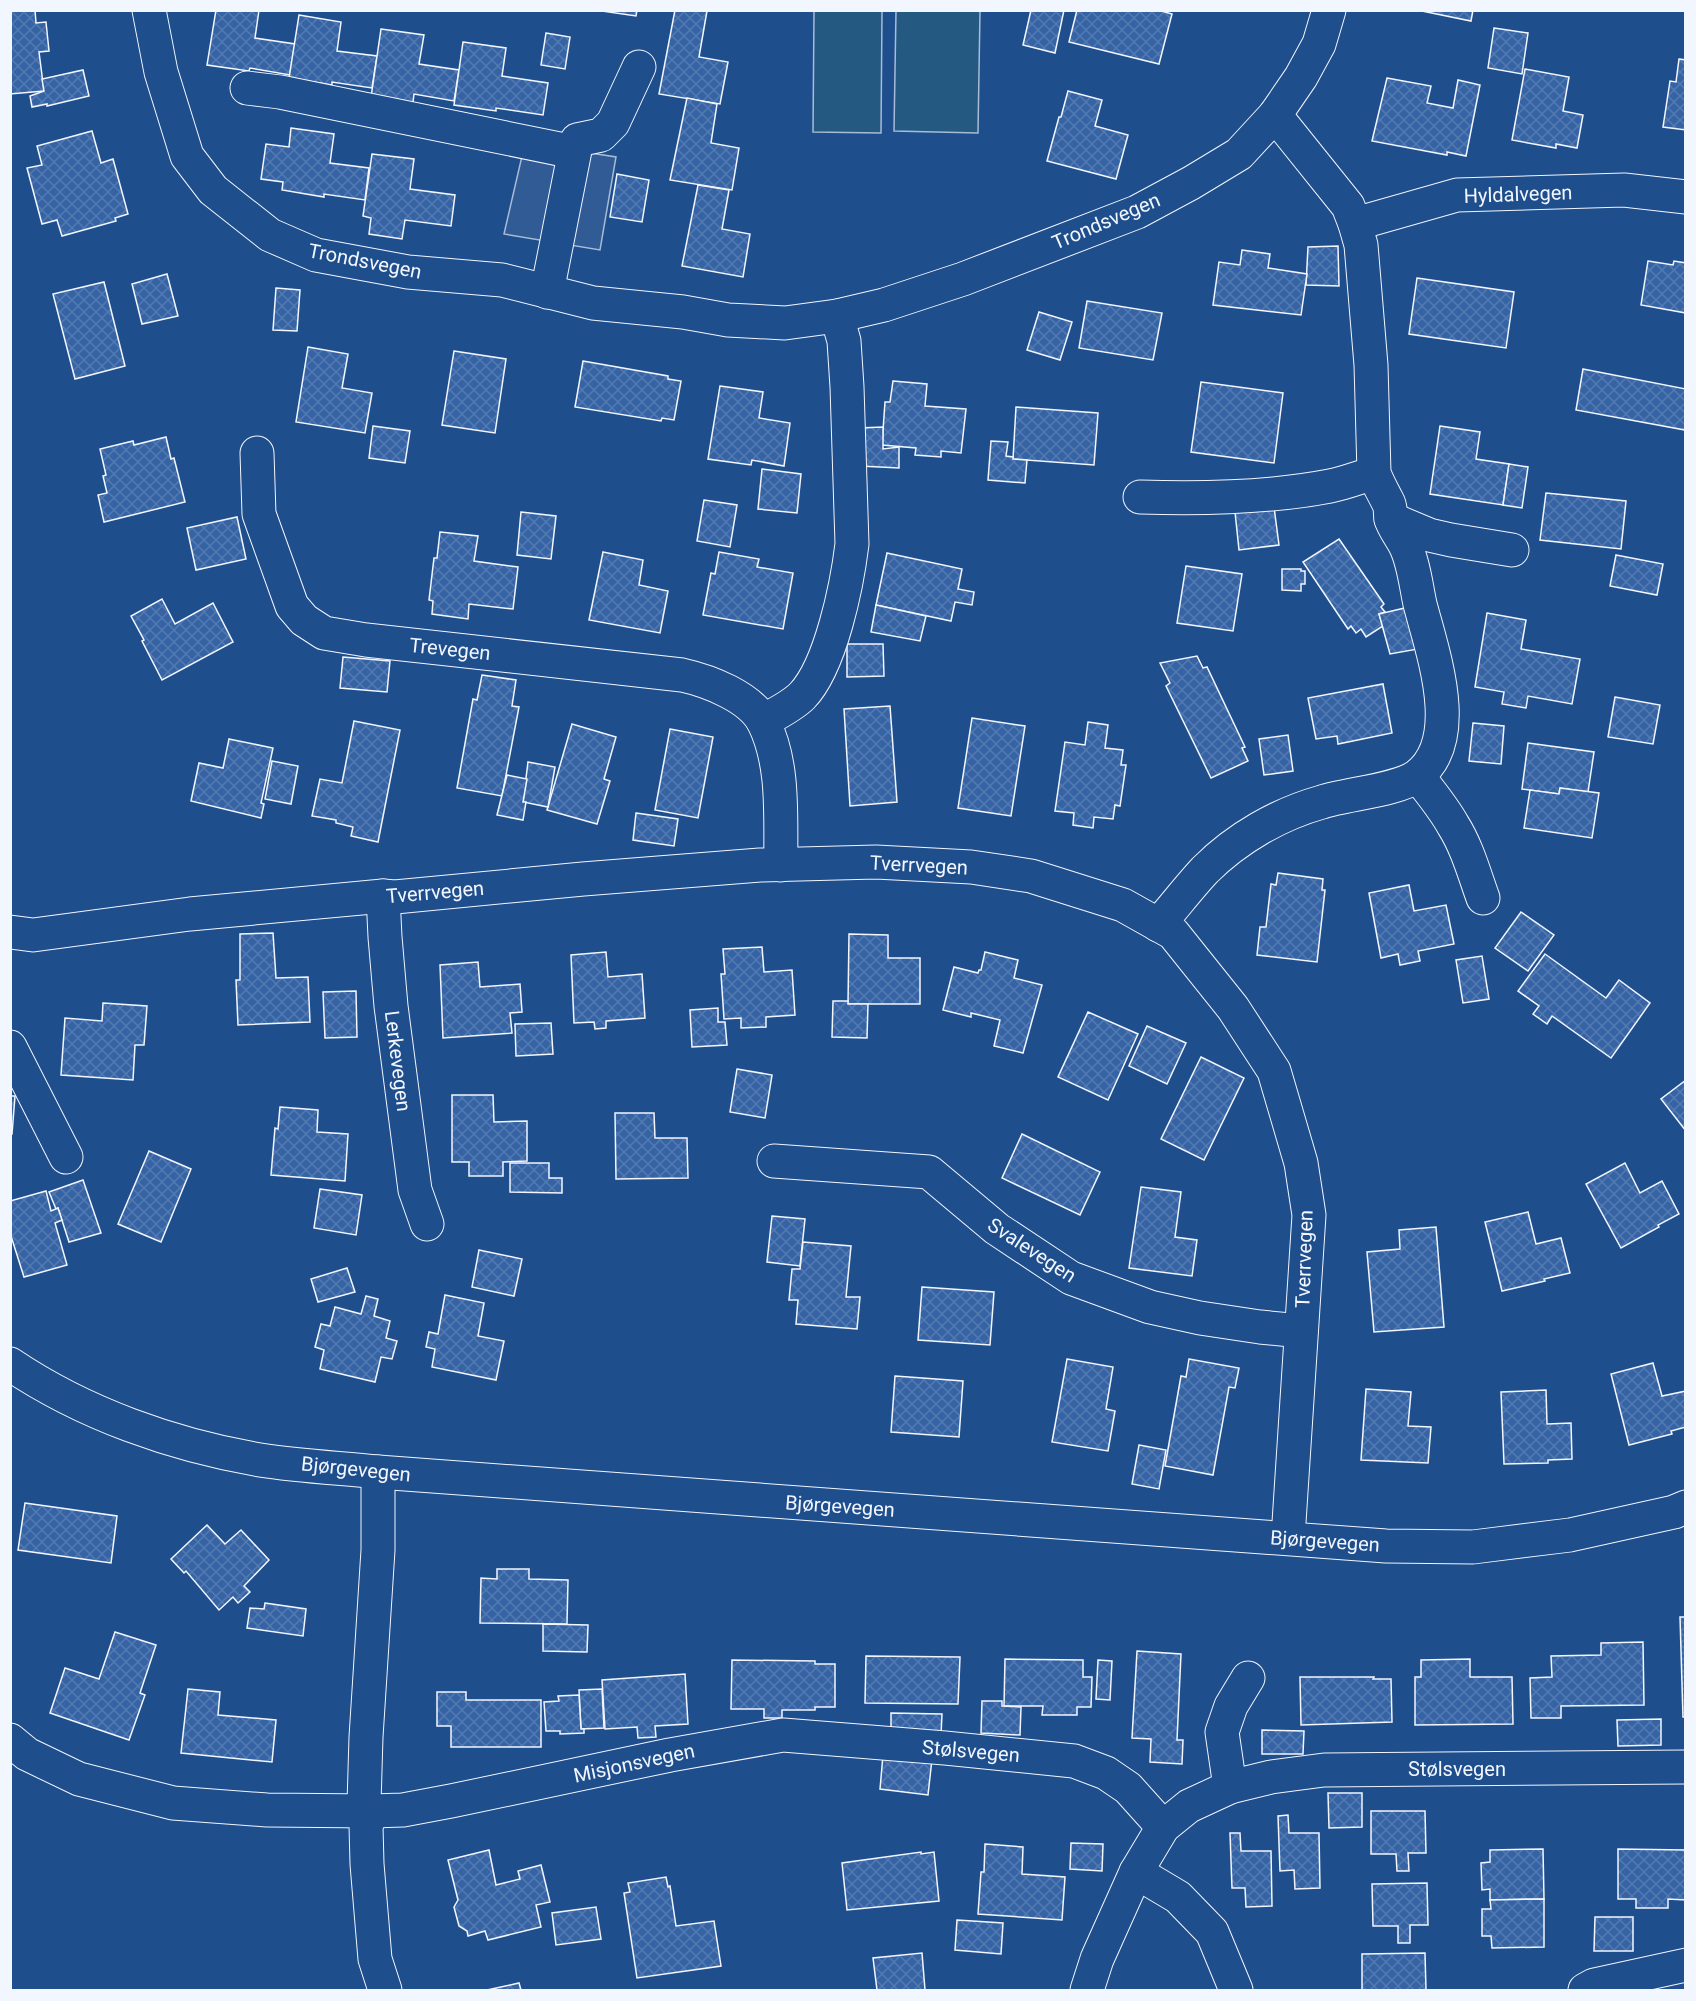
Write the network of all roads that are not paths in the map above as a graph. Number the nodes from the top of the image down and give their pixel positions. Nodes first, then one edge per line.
1 (149, 10) edge
2 (1329, 10) edge
3 (639, 67) dead end
4 (247, 88) dead end
5 (1275, 115) junction
6 (574, 152) junction
7 (1686, 197) edge
8 (1355, 225) junction
9 (547, 292) junction
10 (837, 316) junction
11 (257, 453) dead end
12 (1374, 473) junction
13 (1140, 497) dead end
14 (1391, 519) junction
15 (1512, 550) dead end
16 (763, 721) junction
17 (1418, 776) junction
18 (780, 865) junction
19 (383, 896) junction
20 (1483, 898) dead end
21 (1158, 925) junction
22 (12, 942) edge
23 (10, 1047) edge
24 (66, 1157) dead end
25 (774, 1161) dead end
26 (427, 1224) dead end
27 (1301, 1331) junction
28 (10, 1364) edge
29 (378, 1472) junction
30 (1686, 1507) edge
31 (1288, 1538) junction
32 (1248, 1678) dead end
33 (10, 1740) edge
34 (898, 1745) joint
35 (1686, 1767) edge
36 (1230, 1787) junction
37 (372, 1811) junction
38 (1163, 1827) junction
39 (1136, 1872) junction
40 (1686, 1965) edge
41 (385, 1990) edge
42 (1087, 1990) edge
43 (1236, 1990) edge
44 (1585, 1990) edge

1 - 9 street, Trondsvegen
2 - 5 street, Trondsvegen
3 - 6 street
4 - 6 street
5 - 8 street
5 - 10 street, Trondsvegen
6 - 9 street
7 - 8 street, Hyldalvegen
8 - 12 street
9 - 10 street, Trondsvegen
10 - 16 street
11 - 16 street, Trevegen
12 - 13 street
12 - 14 street
14 - 15 street
14 - 17 street
16 - 18 street, Trevegen
17 - 20 street
17 - 21 street
18 - 19 street, Tverrvegen
18 - 21 street, Tverrvegen
19 - 22 street, Tverrvegen
19 - 26 street, Lerkevegen
21 - 27 street, Tverrvegen
23 - 24 street
25 - 27 street, Svalevegen
27 - 31 street, Tverrvegen
28 - 29 street, Bjørgevegen
29 - 31 street, Bjørgevegen
29 - 37 street
30 - 31 street, Bjørgevegen
32 - 36 street
33 - 37 street, Misjonsvegen
34 - 37 street, Misjonsvegen
34 - 38 street, Stølsvegen
35 - 36 street, Stølsvegen
36 - 38 street, Stølsvegen
37 - 41 street
38 - 39 street, Stølsvegen
39 - 42 street, Stølsvegen
39 - 43 street
40 - 44 street

